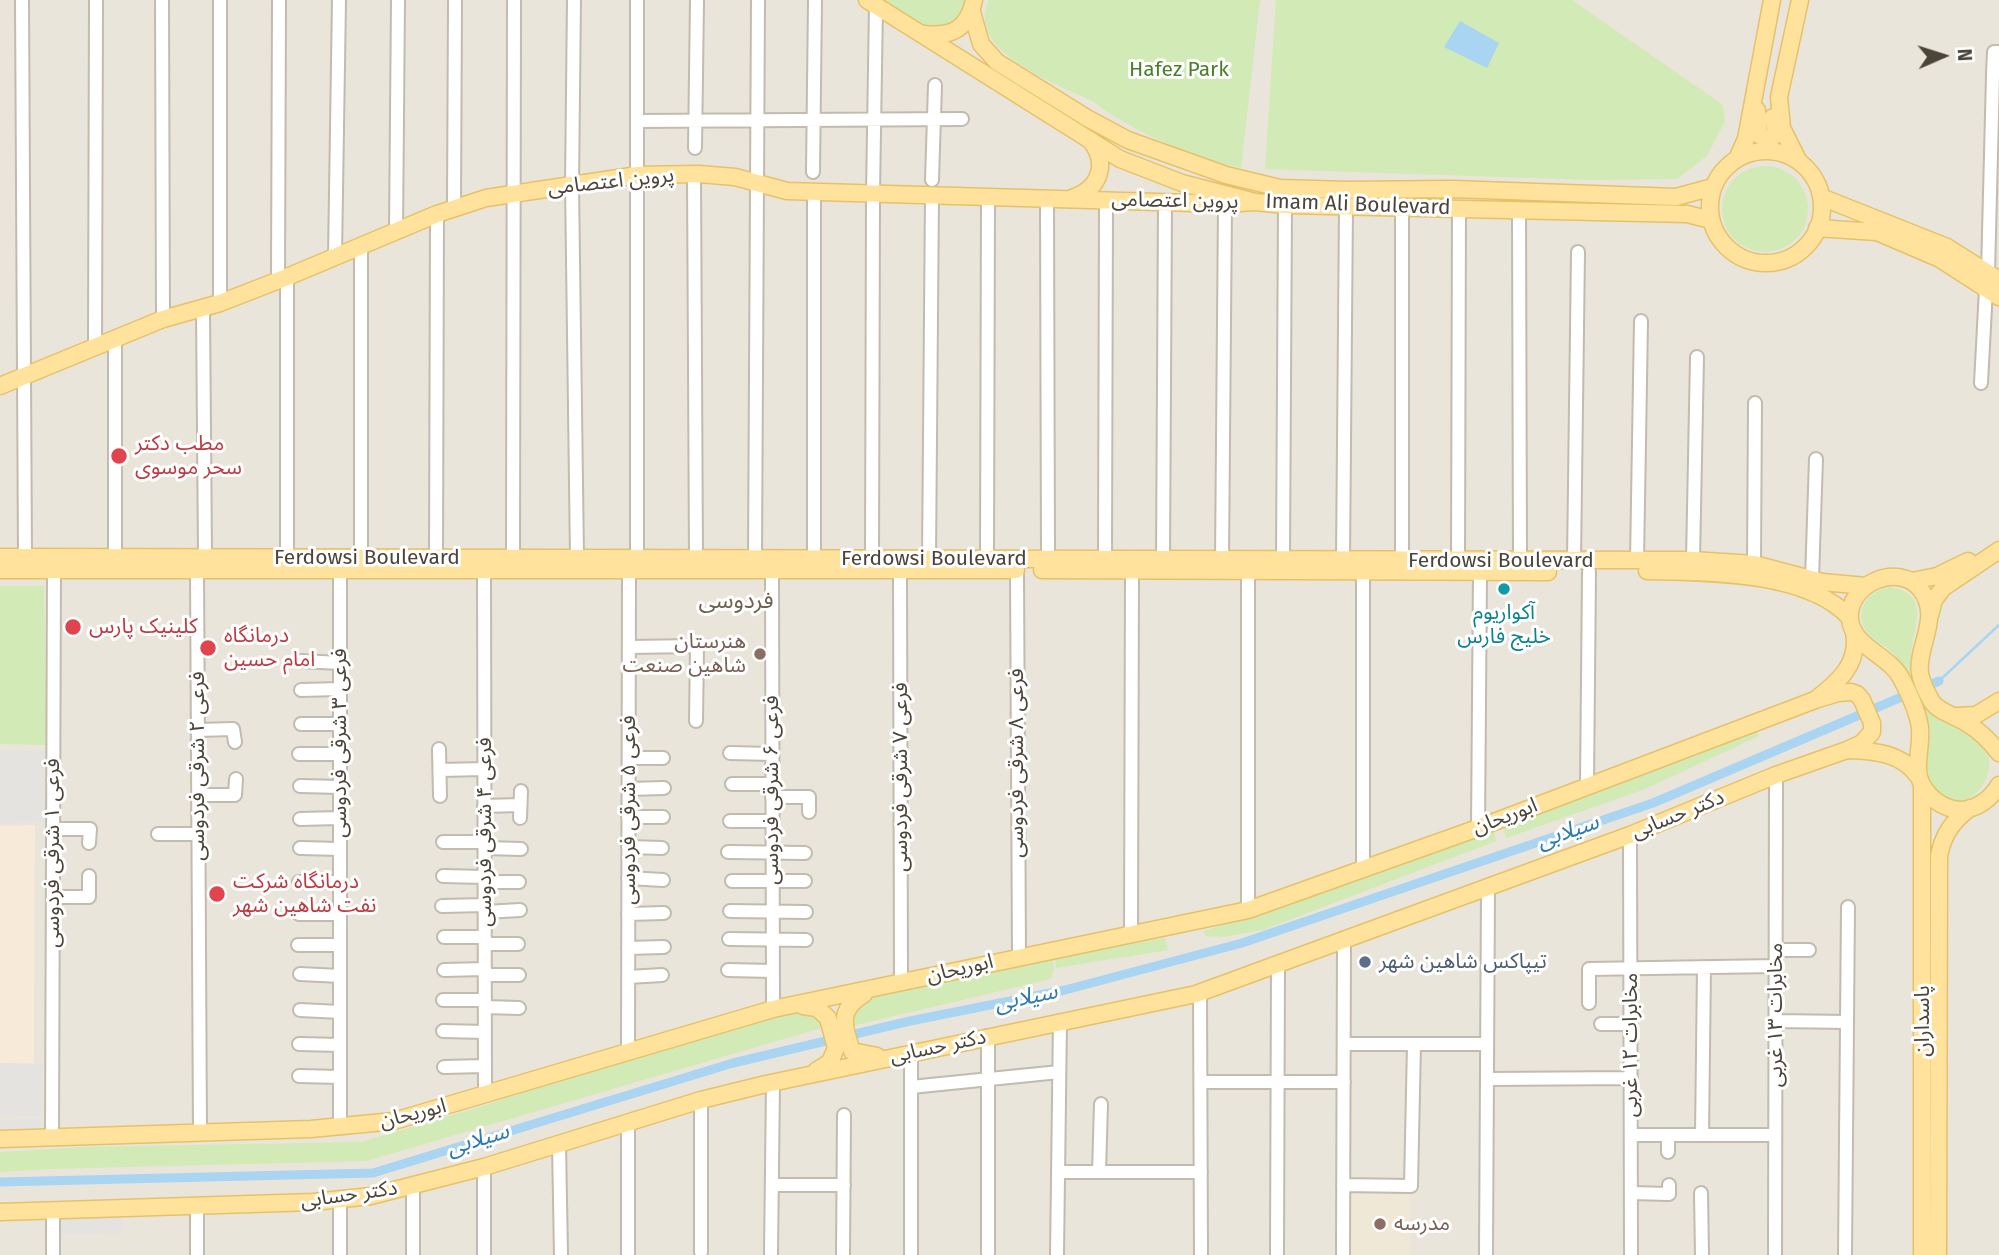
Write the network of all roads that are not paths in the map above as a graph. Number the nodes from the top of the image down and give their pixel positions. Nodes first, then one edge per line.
1 (22, 0) edge
2 (96, 0) edge
3 (162, 0) edge
4 (220, 0) edge
5 (279, 0) edge
6 (339, 0) edge
7 (398, 0) edge
8 (455, 0) edge
9 (514, 0) edge
10 (574, 0) edge
11 (637, 0) edge
12 (696, 0) edge
13 (758, 0) edge
14 (815, 0) edge
15 (1772, 0) edge
16 (1800, 0) edge
17 (872, 3) edge
18 (973, 6) edge
19 (922, 34) junction
20 (981, 44) junction
21 (1999, 52) edge
22 (966, 62) junction
23 (1756, 83) junction
24 (935, 85) dead end
25 (1782, 86) junction
26 (962, 119) dead end
27 (874, 120) junction
28 (934, 120) junction
29 (638, 121) junction
30 (695, 121) junction
31 (758, 121) junction
32 (814, 121) junction
33 (1088, 138) junction
34 (695, 148) dead end
35 (1737, 159) junction
36 (1799, 162) junction
37 (813, 172) dead end
38 (694, 174) junction
39 (638, 175) junction
40 (758, 183) junction
41 (572, 184) junction
42 (1713, 187) junction
43 (932, 188) junction
44 (1454, 189) junction
45 (1412, 190) junction
46 (814, 192) junction
47 (513, 193) junction
48 (1693, 193) junction
49 (873, 194) junction
50 (988, 197) junction
51 (1821, 197) junction
52 (1047, 199) junction
53 (1070, 199) junction
54 (1099, 200) junction
55 (1994, 201) edge
56 (1165, 202) junction
57 (1255, 202) junction
58 (1225, 204) junction
59 (1285, 205) junction
60 (1845, 206) junction
61 (1346, 207) junction
62 (454, 208) junction
63 (1408, 208) junction
64 (1452, 208) junction
65 (1519, 209) junction
66 (437, 214) junction
67 (1687, 214) junction
68 (1711, 220) junction
69 (1817, 228) junction
70 (1841, 230) junction
71 (396, 231) junction
72 (361, 245) junction
73 (1578, 252) dead end
74 (335, 257) junction
75 (283, 279) junction
76 (1993, 285) edge
77 (220, 303) junction
78 (204, 307) junction
79 (163, 319) junction
80 (1641, 321) dead end
81 (115, 338) junction
82 (95, 347) junction
83 (1697, 358) dead end
84 (23, 378) junction
85 (1981, 383) dead end
86 (0, 386) edge
87 (1755, 403) dead end
88 (1816, 459) dead end
89 (1999, 541) edge
90 (1999, 550) edge
91 (0, 556) edge
92 (25, 557) junction
93 (115, 557) junction
94 (287, 557) junction
95 (361, 558) junction
96 (436, 558) junction
97 (513, 558) junction
98 (578, 558) junction
99 (696, 558) junction
100 (755, 559) junction
101 (814, 559) junction
102 (872, 559) junction
103 (929, 559) junction
104 (988, 559) junction
105 (1048, 559) junction
106 (1105, 559) junction
107 (1163, 560) junction
108 (1222, 560) junction
109 (1283, 560) junction
110 (1343, 560) junction
111 (1402, 560) junction
112 (1458, 561) junction
113 (1520, 561) junction
114 (1574, 561) junction
115 (1637, 561) junction
116 (201, 563) junction
117 (548, 564) junction
118 (633, 564) junction
119 (1754, 564) junction
120 (1320, 566) junction
121 (1693, 566) junction
122 (340, 569) junction
123 (484, 569) junction
124 (0, 570) edge
125 (54, 570) junction
126 (772, 570) junction
127 (1017, 570) junction
128 (901, 571) junction
129 (1132, 571) junction
130 (1248, 571) junction
131 (1363, 572) junction
132 (1480, 572) junction
133 (1589, 572) junction
134 (1812, 579) junction
135 (1912, 581) junction
136 (1866, 586) junction
137 (1929, 617) junction
138 (1852, 625) junction
139 (629, 647) junction
140 (301, 662) dead end
141 (340, 663) junction
142 (1902, 679) joint
143 (340, 689) junction
144 (302, 690) dead end
145 (1815, 699) junction
146 (1999, 701) edge
147 (1954, 715) junction
148 (696, 721) dead end
149 (301, 724) dead end
150 (340, 724) junction
151 (198, 730) junction
152 (235, 742) dead end
153 (439, 748) dead end
154 (1847, 750) junction
155 (1999, 752) edge
156 (730, 753) dead end
157 (299, 754) dead end
158 (340, 754) junction
159 (772, 754) junction
160 (629, 758) junction
161 (663, 758) dead end
162 (485, 769) junction
163 (440, 770) junction
164 (1776, 775) junction
165 (236, 779) dead end
166 (1920, 781) junction
167 (732, 784) dead end
168 (1999, 785) edge
169 (300, 786) dead end
170 (1587, 786) junction
171 (340, 787) junction
172 (629, 789) junction
173 (664, 789) dead end
174 (772, 790) junction
175 (198, 795) junction
176 (440, 796) dead end
177 (520, 804) dead end
178 (1999, 804) edge
179 (485, 806) junction
180 (1976, 806) junction
181 (809, 812) dead end
182 (628, 817) junction
183 (663, 817) dead end
184 (340, 818) junction
185 (300, 819) dead end
186 (730, 821) dead end
187 (772, 821) junction
188 (1478, 828) junction
189 (53, 829) junction
190 (158, 834) dead end
191 (198, 834) junction
192 (1630, 835) junction
193 (443, 842) dead end
194 (89, 843) dead end
195 (485, 845) junction
196 (628, 847) junction
197 (300, 848) dead end
198 (662, 848) dead end
199 (340, 849) junction
200 (521, 849) dead end
201 (728, 852) dead end
202 (772, 853) junction
203 (805, 853) dead end
204 (1363, 870) junction
205 (89, 876) dead end
206 (443, 876) dead end
207 (628, 878) junction
208 (485, 879) junction
209 (663, 880) dead end
210 (732, 881) dead end
211 (773, 881) junction
212 (805, 881) dead end
213 (299, 882) dead end
214 (340, 882) junction
215 (519, 882) dead end
216 (1488, 888) junction
217 (53, 897) junction
218 (442, 906) dead end
219 (1848, 907) dead end
220 (485, 908) junction
221 (1248, 909) junction
222 (520, 910) dead end
223 (730, 911) dead end
224 (773, 911) junction
225 (806, 912) dead end
226 (664, 913) dead end
227 (299, 914) dead end
228 (340, 914) junction
229 (628, 914) junction
230 (1131, 933) junction
231 (444, 937) dead end
232 (1344, 938) junction
233 (729, 939) dead end
234 (773, 939) junction
235 (806, 940) dead end
236 (485, 941) junction
237 (519, 944) dead end
238 (340, 945) junction
239 (298, 946) dead end
240 (664, 947) dead end
241 (628, 948) junction
242 (1776, 950) junction
243 (1809, 950) dead end
244 (1019, 956) junction
245 (1278, 963) junction
246 (1776, 966) junction
247 (1704, 967) junction
248 (1631, 969) junction
249 (444, 970) dead end
250 (728, 970) dead end
251 (773, 971) junction
252 (485, 972) junction
253 (300, 974) dead end
254 (519, 975) dead end
255 (662, 975) dead end
256 (340, 976) junction
257 (628, 977) junction
258 (901, 983) junction
259 (872, 989) junction
260 (1200, 992) junction
261 (443, 1000) dead end
262 (485, 1003) junction
263 (1589, 1003) dead end
264 (792, 1005) junction
265 (519, 1008) dead end
266 (773, 1009) junction
267 (300, 1010) dead end
268 (340, 1012) junction
269 (837, 1018) junction
270 (1060, 1021) junction
271 (1776, 1021) junction
272 (1847, 1022) junction
273 (1601, 1024) dead end
274 (1631, 1024) junction
275 (443, 1031) dead end
276 (485, 1032) junction
277 (988, 1036) junction
278 (299, 1044) dead end
279 (1344, 1044) junction
280 (1414, 1044) junction
281 (1488, 1044) junction
282 (340, 1045) junction
283 (628, 1050) junction
284 (911, 1052) junction
285 (890, 1057) junction
286 (485, 1066) junction
287 (444, 1067) dead end
288 (1059, 1072) junction
289 (299, 1076) dead end
290 (808, 1076) junction
291 (340, 1077) junction
292 (1631, 1078) junction
293 (988, 1079) junction
294 (1487, 1079) junction
295 (1201, 1082) junction
296 (1278, 1082) junction
297 (1344, 1082) junction
298 (772, 1083) junction
299 (911, 1087) junction
300 (485, 1094) junction
301 (701, 1100) junction
302 (1101, 1104) dead end
303 (844, 1115) dead end
304 (628, 1123) junction
305 (340, 1127) junction
306 (200, 1131) junction
307 (1631, 1135) junction
308 (1668, 1135) junction
309 (1702, 1135) junction
310 (1775, 1135) junction
311 (52, 1136) junction
312 (0, 1139) edge
313 (559, 1144) junction
314 (1668, 1152) dead end
315 (484, 1167) junction
316 (1058, 1172) junction
317 (1099, 1172) junction
318 (1201, 1172) junction
319 (772, 1185) junction
320 (844, 1185) junction
321 (1343, 1185) junction
322 (1669, 1185) dead end
323 (413, 1186) junction
324 (1631, 1193) junction
325 (1701, 1193) dead end
326 (340, 1199) junction
327 (197, 1206) junction
328 (53, 1210) junction
329 (0, 1212) edge
330 (701, 1252) dead end
331 (988, 1252) dead end
332 (53, 1255) edge
333 (197, 1255) edge
334 (340, 1255) edge
335 (413, 1255) edge
336 (484, 1255) edge
337 (561, 1255) edge
338 (628, 1255) edge
339 (771, 1255) edge
340 (844, 1255) edge
341 (911, 1255) edge
342 (1057, 1255) edge
343 (1201, 1255) edge
344 (1277, 1255) edge
345 (1343, 1255) edge
346 (1486, 1255) edge
347 (1631, 1255) edge
348 (1702, 1255) edge
349 (1775, 1255) edge
350 (1844, 1255) edge
351 (1922, 1255) edge
352 (1938, 1255) edge

1 - 84 street
2 - 82 street
3 - 79 street
4 - 77 street
5 - 75 street
6 - 74 street
7 - 71 street
8 - 62 street
9 - 47 street
10 - 41 street
11 - 29 street, فرعی ۵ شرقی فردوسی
12 - 30 street
13 - 31 street
14 - 32 street
15 - 23 main road
16 - 25 main road
17 - 19 main road, Imam Ali Boulevard
17 - 27 street
18 - 19 main road
18 - 20 main road
19 - 22 main road, Imam Ali Boulevard
20 - 22 main road
20 - 45 main road, Imam Ali Boulevard
21 - 55 street
22 - 33 main road, Imam Ali Boulevard
23 - 25 main road
23 - 35 main road
24 - 28 street
25 - 36 main road
26 - 28 street
27 - 28 street
27 - 32 street
27 - 49 street
28 - 43 street
29 - 30 street
29 - 39 street, فرعی ۵ شرقی فردوسی
30 - 31 street
30 - 34 street
31 - 32 street
31 - 40 street
32 - 37 street
33 - 53 main road
33 - 57 main road, Imam Ali Boulevard
35 - 36 main road
35 - 42 main road
36 - 51 main road
38 - 39 main road, پروین اعتصامی
38 - 40 main road, پروین اعتصامی
38 - 99 street
39 - 41 main road, پروین اعتصامی
39 - 118 street, فرعی ۵ شرقی فردوسی
40 - 46 main road, پروین اعتصامی
40 - 100 street
41 - 47 main road, پروین اعتصامی
41 - 98 street
42 - 48 main road, Imam Ali Boulevard
42 - 68 main road
43 - 49 main road, پروین اعتصامی
43 - 50 main road, پروین اعتصامی
43 - 103 street
44 - 45 main road, Imam Ali Boulevard
44 - 48 main road, Imam Ali Boulevard
44 - 64 main road
45 - 63 main road
46 - 49 main road, پروین اعتصامی
46 - 101 street
47 - 62 main road, پروین اعتصامی
47 - 97 street
48 - 67 main road
49 - 102 street
50 - 52 main road, پروین اعتصامی
50 - 104 street
51 - 60 main road
51 - 69 main road
52 - 53 main road, پروین اعتصامی
52 - 105 street
53 - 54 main road, پروین اعتصامی
54 - 56 main road, پروین اعتصامی
54 - 106 street
55 - 76 street
56 - 58 main road, پروین اعتصامی
56 - 107 street
57 - 58 main road, پروین اعتصامی
57 - 59 main road, Imam Ali Boulevard
58 - 108 street
59 - 61 main road, Imam Ali Boulevard
59 - 109 street
60 - 70 main road
60 - 76 main road
61 - 63 main road, Imam Ali Boulevard
61 - 110 street
62 - 66 main road, پروین اعتصامی
63 - 64 main road, Imam Ali Boulevard
63 - 111 street
64 - 65 main road, Imam Ali Boulevard
64 - 112 street
65 - 67 main road, Imam Ali Boulevard
65 - 113 street
66 - 71 main road, پروین اعتصامی
66 - 96 street
67 - 68 main road, Imam Ali Boulevard
68 - 69 main road
69 - 70 main road
70 - 76 main road
71 - 72 main road, پروین اعتصامی
72 - 74 main road, پروین اعتصامی
72 - 95 street
73 - 114 street
74 - 75 main road, پروین اعتصامی
75 - 77 main road, پروین اعتصامی
75 - 94 street
76 - 85 street
77 - 78 main road, پروین اعتصامی
78 - 79 main road, پروین اعتصامی
78 - 116 street, فرعی ۲ شرقی فردوسی
79 - 81 main road, پروین اعتصامی
80 - 115 street
81 - 82 main road, پروین اعتصامی
81 - 93 street
82 - 84 main road, پروین اعتصامی
83 - 121 street
84 - 86 main road, پروین اعتصامی
84 - 92 street
87 - 119 street
88 - 134 street
89 - 135 main road, Ferdowsi Boulevard
90 - 137 main road
91 - 92 main road, Ferdowsi Boulevard
92 - 93 main road, Ferdowsi Boulevard
93 - 116 main road, Ferdowsi Boulevard
94 - 95 main road, Ferdowsi Boulevard
94 - 116 main road, Ferdowsi Boulevard
95 - 96 main road, Ferdowsi Boulevard
96 - 97 main road, Ferdowsi Boulevard
97 - 117 main road, Ferdowsi Boulevard
98 - 117 main road, Ferdowsi Boulevard
98 - 118 main road, Ferdowsi Boulevard
99 - 100 main road, Ferdowsi Boulevard
99 - 118 main road, Ferdowsi Boulevard
100 - 101 main road, Ferdowsi Boulevard
101 - 102 main road, Ferdowsi Boulevard
102 - 103 main road, Ferdowsi Boulevard
103 - 104 main road, Ferdowsi Boulevard
104 - 105 main road, Ferdowsi Boulevard
105 - 106 main road, Ferdowsi Boulevard
106 - 107 main road, Ferdowsi Boulevard
107 - 108 main road, Ferdowsi Boulevard
108 - 109 main road, Ferdowsi Boulevard
109 - 120 main road, Ferdowsi Boulevard
110 - 111 main road, Ferdowsi Boulevard
110 - 120 main road, Ferdowsi Boulevard
111 - 112 main road, Ferdowsi Boulevard
112 - 113 main road, Ferdowsi Boulevard
113 - 114 main road, Ferdowsi Boulevard
114 - 115 main road, Ferdowsi Boulevard
115 - 121 main road, Ferdowsi Boulevard
116 - 122 main road, Ferdowsi Boulevard
116 - 125 main road, Ferdowsi Boulevard
116 - 151 street, فرعی ۲ شرقی فردوسی
117 - 118 main road, Ferdowsi Boulevard
117 - 123 main road, Ferdowsi Boulevard
118 - 126 main road, Ferdowsi Boulevard
118 - 139 street, فرعی ۵ شرقی فردوسی
119 - 121 main road, Ferdowsi Boulevard
119 - 134 main road, Ferdowsi Boulevard
120 - 130 main road, Ferdowsi Boulevard
120 - 131 main road, Ferdowsi Boulevard
121 - 133 main road, Ferdowsi Boulevard
121 - 138 main road, Ferdowsi Boulevard
122 - 123 main road, Ferdowsi Boulevard
122 - 141 street, فرعی ۳ شرقی فردوسی
123 - 162 street, فرعی ۴ شرقی فردوسی
124 - 125 main road, Ferdowsi Boulevard
125 - 189 street, فرعی ۱ شرقی فردوسی
126 - 128 main road, Ferdowsi Boulevard
126 - 159 street, فرعی ۶ شرقی فردوسی
127 - 128 main road, Ferdowsi Boulevard
127 - 129 main road, Ferdowsi Boulevard
127 - 244 street, فرعی ۸ شرقی فردوسی
128 - 258 street, فرعی ۷ شرقی فردوسی
129 - 130 main road, Ferdowsi Boulevard
129 - 230 street
130 - 221 street
131 - 132 main road, Ferdowsi Boulevard
131 - 204 street
132 - 133 main road, Ferdowsi Boulevard
132 - 188 street
133 - 170 street
134 - 136 main road, Ferdowsi Boulevard
135 - 136 main road, Ferdowsi Boulevard
135 - 137 main road
136 - 138 main road, ابوریحان
137 - 147 main road
138 - 142 main road, Ferdowsi Boulevard
138 - 145 main road, ابوریحان
139 - 148 street
139 - 160 street, فرعی ۵ شرقی فردوسی
140 - 141 street
141 - 143 street, فرعی ۳ شرقی فردوسی
142 - 166 main road, پاسداران
143 - 144 street
143 - 150 street, فرعی ۳ شرقی فردوسی
145 - 154 main road
145 - 170 main road, ابوریحان
146 - 147 main road
147 - 155 main road
149 - 150 street
150 - 158 street, فرعی ۳ شرقی فردوسی
151 - 152 street
151 - 175 street, فرعی ۲ شرقی فردوسی
153 - 163 street
154 - 164 main road, دکتر حسابی
154 - 166 main road
156 - 159 street
157 - 158 street
158 - 171 street, فرعی ۳ شرقی فردوسی
159 - 174 street, فرعی ۶ شرقی فردوسی
160 - 161 street
160 - 172 street, فرعی ۵ شرقی فردوسی
162 - 163 street
162 - 179 street, فرعی ۴ شرقی فردوسی
163 - 176 street
164 - 192 main road, دکتر حسابی
164 - 242 street, مخابرات ۱۳ غربی
165 - 175 street
166 - 180 main road
166 - 351 main road, پاسداران
167 - 174 street
168 - 180 main road, پاسداران
169 - 171 street
170 - 188 main road, ابوریحان
171 - 184 street, فرعی ۳ شرقی فردوسی
172 - 173 street
172 - 182 street, فرعی ۵ شرقی فردوسی
174 - 181 street
174 - 187 street, فرعی ۶ شرقی فردوسی
175 - 191 street, فرعی ۲ شرقی فردوسی
177 - 179 street
178 - 180 main road
179 - 195 street, فرعی ۴ شرقی فردوسی
180 - 352 main road, پاسداران
182 - 183 street
182 - 196 street, فرعی ۵ شرقی فردوسی
184 - 185 street
184 - 199 street, فرعی ۳ شرقی فردوسی
186 - 187 street
187 - 202 street, فرعی ۶ شرقی فردوسی
188 - 204 main road, ابوریحان
189 - 194 street
189 - 217 street, فرعی ۱ شرقی فردوسی
190 - 191 street
191 - 306 street, فرعی ۲ شرقی فردوسی
192 - 216 main road, دکتر حسابی
192 - 248 street, مخابرات ۱۲ غربی
193 - 195 street
195 - 200 street
195 - 208 street, فرعی ۴ شرقی فردوسی
196 - 198 street
196 - 207 street, فرعی ۵ شرقی فردوسی
197 - 199 street
199 - 214 street, فرعی ۳ شرقی فردوسی
201 - 202 street
202 - 203 street
202 - 211 street, فرعی ۶ شرقی فردوسی
204 - 221 main road, ابوریحان
205 - 217 street
206 - 208 street
207 - 209 street
207 - 229 street, فرعی ۵ شرقی فردوسی
208 - 215 street
208 - 220 street, فرعی ۴ شرقی فردوسی
210 - 211 street
211 - 212 street
211 - 224 street, فرعی ۶ شرقی فردوسی
213 - 214 street
214 - 228 street, فرعی ۳ شرقی فردوسی
216 - 232 main road, دکتر حسابی
216 - 281 street
217 - 311 street, فرعی ۱ شرقی فردوسی
218 - 220 street
219 - 272 street
220 - 222 street
220 - 236 street, فرعی ۴ شرقی فردوسی
221 - 230 main road, ابوریحان
223 - 224 street
224 - 225 street
224 - 234 street, فرعی ۶ شرقی فردوسی
226 - 229 street
227 - 228 street
228 - 238 street, فرعی ۳ شرقی فردوسی
229 - 241 street, فرعی ۵ شرقی فردوسی
230 - 244 main road, ابوریحان
231 - 236 street
232 - 245 main road, دکتر حسابی
232 - 279 street
233 - 234 street
234 - 235 street
234 - 251 street, فرعی ۶ شرقی فردوسی
236 - 237 street
236 - 252 street, فرعی ۴ شرقی فردوسی
238 - 239 street
238 - 256 street, فرعی ۳ شرقی فردوسی
240 - 241 street
241 - 257 street, فرعی ۵ شرقی فردوسی
242 - 243 street
242 - 246 street, مخابرات ۱۳ غربی
244 - 258 main road, ابوریحان
245 - 260 main road, دکتر حسابی
245 - 296 street
246 - 247 street
246 - 271 street, مخابرات ۱۳ غربی
247 - 248 street
247 - 309 street
248 - 263 street
248 - 274 street, مخابرات ۱۲ غربی
249 - 252 street
250 - 251 street
251 - 266 street, فرعی ۶ شرقی فردوسی
252 - 254 street
252 - 262 street, فرعی ۴ شرقی فردوسی
253 - 256 street
255 - 257 street
256 - 268 street, فرعی ۳ شرقی فردوسی
257 - 283 street, فرعی ۵ شرقی فردوسی
258 - 259 main road, ابوریحان
259 - 264 main road, ابوریحان
259 - 269 main road
260 - 270 main road, دکتر حسابی
260 - 295 street
261 - 262 street
262 - 265 street
262 - 276 street, فرعی ۴ شرقی فردوسی
264 - 266 main road, ابوریحان
264 - 269 main road
266 - 283 main road, ابوریحان
267 - 268 street
268 - 282 street, فرعی ۳ شرقی فردوسی
269 - 285 main road
269 - 290 main road
270 - 277 main road, دکتر حسابی
270 - 288 street
271 - 272 street
271 - 310 street, مخابرات ۱۳ غربی
272 - 350 street
273 - 274 street
274 - 292 street, مخابرات ۱۲ غربی
275 - 276 street
276 - 286 street, فرعی ۴ شرقی فردوسی
277 - 284 main road, دکتر حسابی
277 - 293 street
278 - 282 street
279 - 280 street
279 - 297 street
280 - 281 street
280 - 321 street
281 - 294 street
282 - 291 street, فرعی ۳ شرقی فردوسی
283 - 300 main road, ابوریحان
284 - 285 main road, دکتر حسابی
284 - 299 street
285 - 290 main road, دکتر حسابی
286 - 287 street
286 - 300 street, فرعی ۴ شرقی فردوسی
288 - 293 street
288 - 316 street
289 - 291 street
290 - 298 main road, دکتر حسابی
291 - 305 street, فرعی ۳ شرقی فردوسی
292 - 294 street
292 - 307 street, مخابرات ۱۲ غربی
293 - 299 street
293 - 331 street
294 - 346 street
295 - 296 street
295 - 318 street
296 - 297 street
296 - 344 street
297 - 321 street
298 - 301 main road, دکتر حسابی
298 - 319 street
299 - 341 street
300 - 305 main road, ابوریحان
301 - 304 main road, دکتر حسابی
301 - 330 street
302 - 317 street
303 - 320 street
304 - 313 main road, دکتر حسابی
304 - 338 street
305 - 306 main road, ابوریحان
306 - 311 main road, ابوریحان
307 - 308 street
307 - 324 street, مخابرات ۱۲ غربی
308 - 309 street
308 - 314 street
309 - 310 street
310 - 349 street, مخابرات ۱۳ غربی
311 - 312 main road, ابوریحان
313 - 315 main road, دکتر حسابی
313 - 337 street
315 - 323 main road, دکتر حسابی
315 - 336 street
316 - 317 street
316 - 342 street
317 - 318 street
318 - 343 street
319 - 320 street
319 - 339 street
320 - 340 street
321 - 345 street
322 - 324 street
323 - 326 main road, دکتر حسابی
323 - 335 street
324 - 347 street, مخابرات ۱۲ غربی
325 - 348 street
326 - 327 main road, دکتر حسابی
326 - 334 street
327 - 328 main road, دکتر حسابی
327 - 333 street
328 - 329 main road, دکتر حسابی
328 - 332 street

